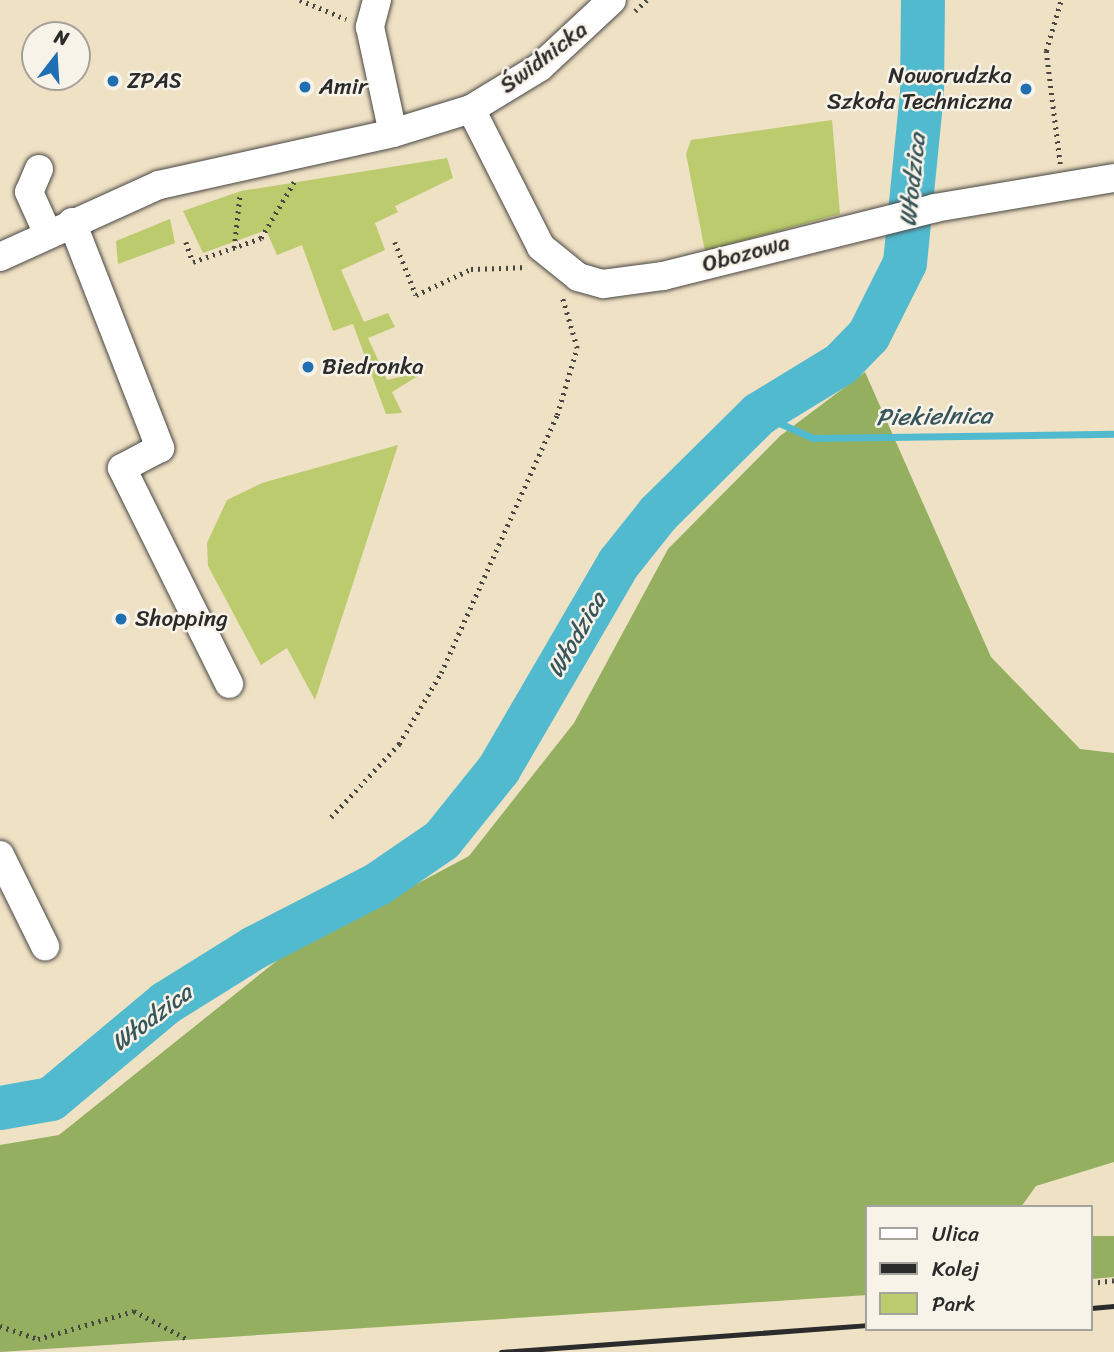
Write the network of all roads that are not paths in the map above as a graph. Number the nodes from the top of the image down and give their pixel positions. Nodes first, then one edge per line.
1 (612, 0) edge
2 (373, 13) edge
3 (471, 109) junction
4 (393, 133) junction
5 (38, 169) dead end
6 (1114, 178) edge
7 (60, 228) junction
8 (0, 257) edge
9 (229, 684) dead end
10 (0, 855) edge
11 (45, 946) dead end

1 - 3 street, Świdnicka
2 - 4 street
3 - 4 street, Świdnicka
3 - 6 street, Obozowa
4 - 7 street, Świdnicka
5 - 7 street
7 - 8 street, Świdnicka
7 - 9 street
10 - 11 street

